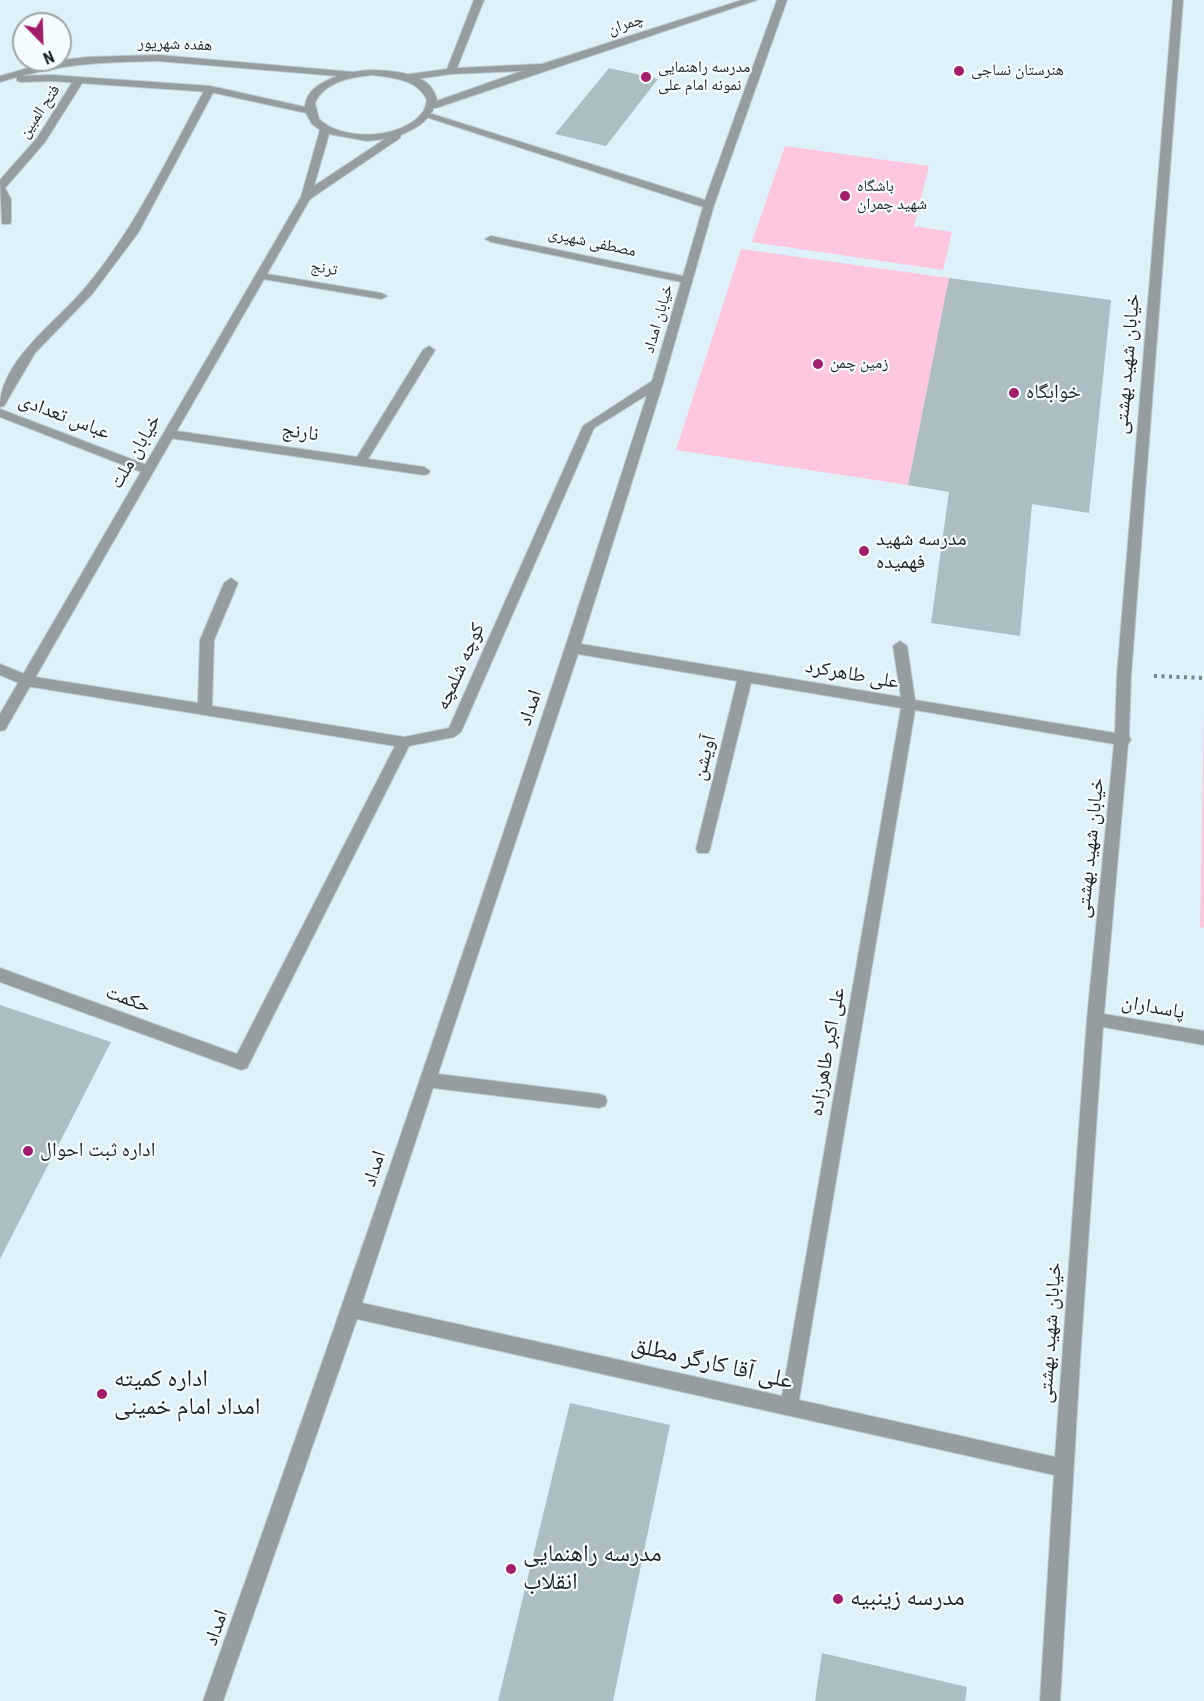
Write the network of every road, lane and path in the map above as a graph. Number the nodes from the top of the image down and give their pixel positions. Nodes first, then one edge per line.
1 (479, 0) edge
2 (752, 0) edge
3 (782, 0) edge
4 (1178, 0) edge
5 (543, 67) junction
6 (451, 71) junction
7 (350, 74) junction
8 (410, 77) junction
9 (0, 79) edge
10 (79, 80) junction
11 (210, 89) junction
12 (310, 111) junction
13 (430, 111) junction
14 (325, 130) junction
15 (401, 133) junction
16 (0, 188) edge
17 (306, 197) junction
18 (709, 205) junction
19 (6, 222) dead end
20 (490, 238) dead end
21 (261, 276) junction
22 (687, 280) junction
23 (381, 296) dead end
24 (429, 350) dead end
25 (657, 383) junction
26 (0, 403) edge
27 (0, 413) edge
28 (169, 434) junction
29 (360, 462) junction
30 (148, 470) junction
31 (424, 471) dead end
32 (231, 583) dead end
33 (900, 646) dead end
34 (573, 648) junction
35 (0, 669) edge
36 (1124, 675) junction
37 (745, 677) junction
38 (1204, 678) edge
39 (27, 681) junction
40 (909, 705) junction
41 (205, 710) junction
42 (0, 726) edge
43 (1124, 741) junction
44 (404, 742) junction
45 (703, 849) dead end
46 (0, 975) edge
47 (1095, 1019) junction
48 (1204, 1038) edge
49 (427, 1080) junction
50 (599, 1101) dead end
51 (351, 1309) junction
52 (789, 1407) junction
53 (1062, 1468) junction
54 (213, 1701) edge
55 (1050, 1701) edge

1 - 6 street
2 - 5 street, چمران
3 - 18 street, خیابان امداد
4 - 36 street, خیابان شهید بهشتی
5 - 6 street, هفده شهریور
5 - 13 street
6 - 8 street, هفده شهریور
7 - 8 street, هفده شهریور
7 - 9 street, هفده شهریور
7 - 12 street
8 - 13 street
9 - 10 street, هفده شهریور
10 - 11 street, هفده شهریور
10 - 16 street, فتح المبین
11 - 12 street, هفده شهریور
11 - 26 street
12 - 14 street
13 - 15 street
13 - 18 street
14 - 15 street
14 - 17 street
15 - 17 street
16 - 19 street
17 - 21 street, خیابان ملت
18 - 22 street, خیابان امداد
20 - 22 street, مصطفی شهپری
21 - 23 street, ترنج
21 - 28 street, خیابان ملت
22 - 25 street, خیابان امداد
24 - 29 street
25 - 34 street, خیابان امداد
25 - 44 street, کوچه شلمچه
27 - 30 street, عباس تعدادی
28 - 29 street, نارنج
28 - 30 street, خیابان ملت
29 - 31 street, نارنج
30 - 39 street, خیابان ملت
32 - 41 street
33 - 40 street, علی اکبر طاهرزاده
34 - 37 street, علی طاهرکرد
34 - 49 street, امداد
35 - 39 street, کوچه شلمچه
36 - 38 path
36 - 43 street, خیابان شهید بهشتی
37 - 40 street, علی طاهرکرد
37 - 45 street, آویشن
39 - 41 street, کوچه شلمچه
39 - 42 street, خیابان ملت
40 - 43 street, علی طاهرکرد
40 - 52 street, علی اکبر طاهرزاده
41 - 44 street, کوچه شلمچه
43 - 47 street, خیابان شهید بهشتی
44 - 46 street, حکمت
47 - 48 street, پاسداران
47 - 53 street, خیابان شهید بهشتی
49 - 50 street
49 - 51 street, امداد
51 - 52 street, علی آقا کارگر مطلق
51 - 54 street, امداد
52 - 53 street, علی آقا کارگر مطلق
53 - 55 street, خیابان شهید بهشتی

